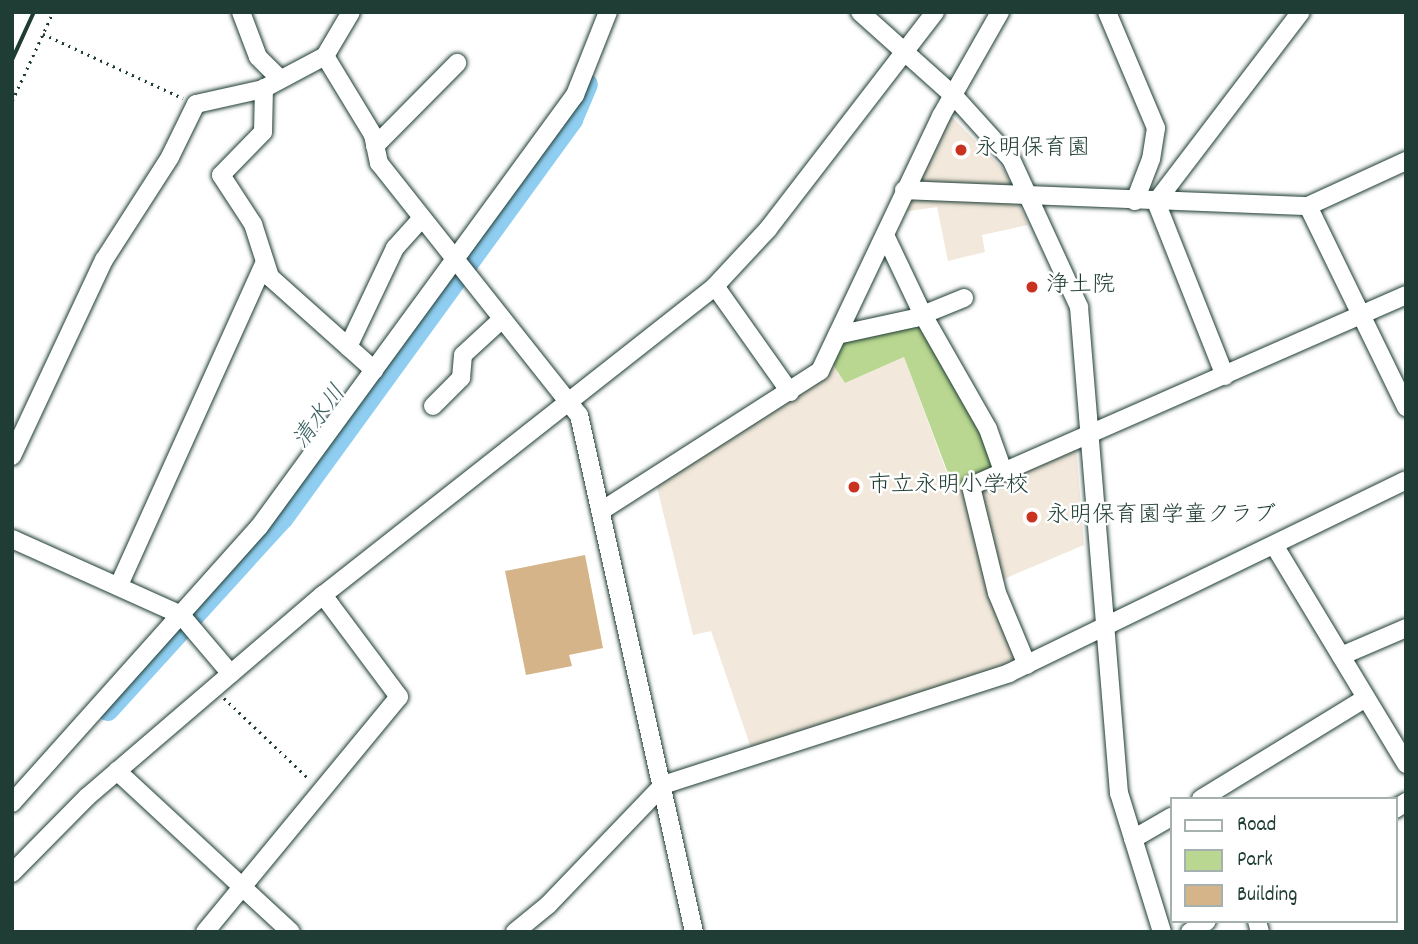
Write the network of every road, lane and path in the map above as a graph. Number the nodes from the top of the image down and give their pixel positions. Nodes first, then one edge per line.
1 (53, 12) edge
2 (241, 12) edge
3 (351, 12) edge
4 (608, 12) edge
5 (860, 12) edge
6 (935, 12) edge
7 (1000, 12) edge
8 (1107, 12) edge
9 (1301, 12) edge
10 (43, 34) junction
11 (903, 51) junction
12 (325, 56) junction
13 (457, 63) dead end
14 (272, 83) junction
15 (954, 96) junction
16 (12, 101) edge
17 (196, 104) junction
18 (375, 146) junction
19 (1406, 161) edge
20 (904, 190) junction
21 (1029, 196) junction
22 (1135, 201) junction
23 (1156, 202) junction
24 (1308, 206) junction
25 (421, 219) junction
26 (885, 234) junction
27 (265, 262) junction
28 (454, 262) junction
29 (715, 286) junction
30 (1406, 295) edge
31 (964, 298) dead end
32 (923, 315) junction
33 (1362, 315) junction
34 (500, 321) junction
35 (837, 335) junction
36 (348, 347) junction
37 (374, 370) junction
38 (1225, 376) junction
39 (790, 392) junction
40 (571, 401) junction
41 (433, 407) dead end
42 (1406, 407) edge
43 (1089, 432) junction
44 (12, 456) edge
45 (1003, 471) junction
46 (1406, 480) edge
47 (601, 511) junction
48 (12, 539) edge
49 (1274, 545) junction
50 (119, 585) junction
51 (323, 595) junction
52 (181, 615) junction
53 (1406, 628) edge
54 (1104, 629) junction
55 (1341, 656) junction
56 (1027, 665) junction
57 (231, 674) junction
58 (214, 688) junction
59 (1366, 698) junction
60 (1406, 764) edge
61 (117, 771) junction
62 (663, 785) junction
63 (320, 790) junction
64 (1210, 796) edge
65 (12, 803) edge
66 (1170, 818) edge
67 (1133, 839) junction
68 (12, 873) edge
69 (240, 884) junction
70 (205, 932) edge
71 (291, 932) edge
72 (515, 932) edge
73 (694, 932) edge
74 (1162, 932) edge

1 - 10 path
2 - 14 street
3 - 12 street
4 - 28 street
5 - 11 street
6 - 11 street
7 - 15 street
8 - 22 street
9 - 23 street
10 - 16 path
10 - 17 path
11 - 15 street
11 - 29 street
12 - 14 street
12 - 18 street
13 - 18 street
14 - 17 street
14 - 27 street
15 - 20 street
15 - 21 street
17 - 44 street
18 - 25 street
19 - 24 street
20 - 21 street
20 - 26 street
21 - 22 street
21 - 43 street
22 - 23 street
23 - 24 street
23 - 38 street
24 - 33 street
25 - 28 street
25 - 36 street
26 - 32 street
26 - 35 street
27 - 36 street
27 - 50 street
28 - 34 street
28 - 37 street
29 - 39 street
29 - 40 street
30 - 33 street
31 - 32 street
32 - 35 street
32 - 45 street
33 - 38 street
33 - 42 street
34 - 40 street
34 - 41 street
35 - 39 street
36 - 37 street
37 - 52 street
38 - 43 street
39 - 47 street
40 - 47 street
40 - 51 street
43 - 45 street
43 - 54 street
45 - 56 street
46 - 49 street
47 - 62 street
48 - 50 street
49 - 54 street
49 - 55 street
50 - 52 street
51 - 57 street
51 - 63 street
52 - 57 street
52 - 65 street
53 - 55 street
54 - 56 street
54 - 67 street
55 - 59 street
56 - 62 street
57 - 58 street
58 - 61 street
58 - 63 path
59 - 60 street
59 - 64 street
61 - 68 street
61 - 69 street
62 - 72 street
62 - 73 street
63 - 69 street
66 - 67 street
67 - 74 street
69 - 70 street
69 - 71 street

